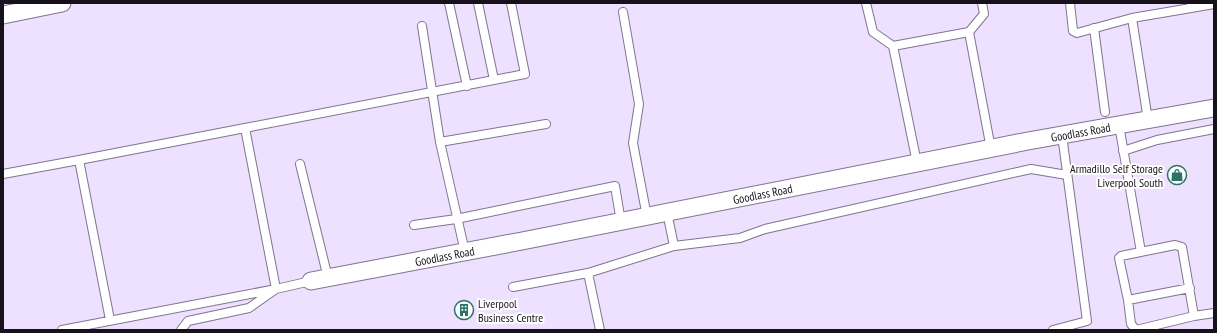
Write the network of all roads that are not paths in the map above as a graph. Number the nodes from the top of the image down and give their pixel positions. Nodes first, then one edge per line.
1 (62, 3) edge
2 (450, 3) edge
3 (478, 3) edge
4 (511, 3) edge
5 (866, 3) edge
6 (982, 3) edge
7 (1070, 3) edge
8 (1214, 4) edge
9 (1191, 6) edge
10 (623, 12) dead end
11 (3, 15) edge
12 (1132, 18) junction
13 (422, 26) dead end
14 (1094, 28) junction
15 (969, 32) junction
16 (893, 46) junction
17 (494, 80) junction
18 (466, 86) junction
19 (432, 92) junction
20 (1214, 108) edge
21 (1105, 112) dead end
22 (1148, 120) junction
23 (546, 124) dead end
24 (1119, 125) junction
25 (245, 128) junction
26 (1214, 130) edge
27 (1062, 135) junction
28 (440, 142) junction
29 (991, 148) junction
30 (1124, 151) junction
31 (79, 160) junction
32 (917, 163) junction
33 (300, 164) dead end
34 (3, 174) edge
35 (1067, 175) junction
36 (667, 212) junction
37 (647, 216) junction
38 (456, 219) junction
39 (621, 222) junction
40 (414, 225) dead end
41 (674, 246) junction
42 (465, 252) junction
43 (1141, 252) junction
44 (588, 273) junction
45 (328, 278) junction
46 (312, 281) joint
47 (513, 287) dead end
48 (1190, 288) junction
49 (276, 289) junction
50 (1128, 300) junction
51 (1214, 313) edge
52 (1194, 316) junction
53 (110, 320) junction
54 (62, 330) edge
55 (181, 330) edge
56 (600, 330) edge
57 (1053, 330) edge

1 - 11 street
2 - 18 lane
3 - 17 lane
4 - 17 lane
5 - 16 lane
6 - 15 lane
7 - 14 lane
8 - 9 lane
9 - 12 lane
10 - 37 lane
12 - 14 lane
12 - 22 lane
13 - 19 lane
14 - 21 lane
15 - 16 lane
15 - 29 lane
16 - 32 lane
17 - 18 lane
18 - 19 lane
19 - 25 lane
19 - 28 lane
20 - 22 street, Goodlass Road
22 - 24 street, Goodlass Road
23 - 28 lane
24 - 27 street, Goodlass Road
24 - 30 lane
25 - 31 lane
25 - 49 lane
26 - 30 lane
27 - 29 street, Goodlass Road
27 - 35 lane
28 - 38 lane
29 - 32 street, Goodlass Road
30 - 43 lane
31 - 34 lane
31 - 53 lane
32 - 36 street, Goodlass Road
33 - 45 lane
35 - 41 lane
35 - 57 lane
36 - 37 street, Goodlass Road
36 - 41 lane
37 - 39 street, Goodlass Road
38 - 39 lane
38 - 40 lane
38 - 42 lane
39 - 42 street, Goodlass Road
41 - 44 lane
42 - 45 street, Goodlass Road
43 - 48 lane
43 - 50 lane
44 - 47 lane
44 - 56 lane
45 - 46 street, Goodlass Road
46 - 49 lane
48 - 50 lane
48 - 52 lane
49 - 53 lane
49 - 55 lane
50 - 52 lane
51 - 52 lane
53 - 54 lane

